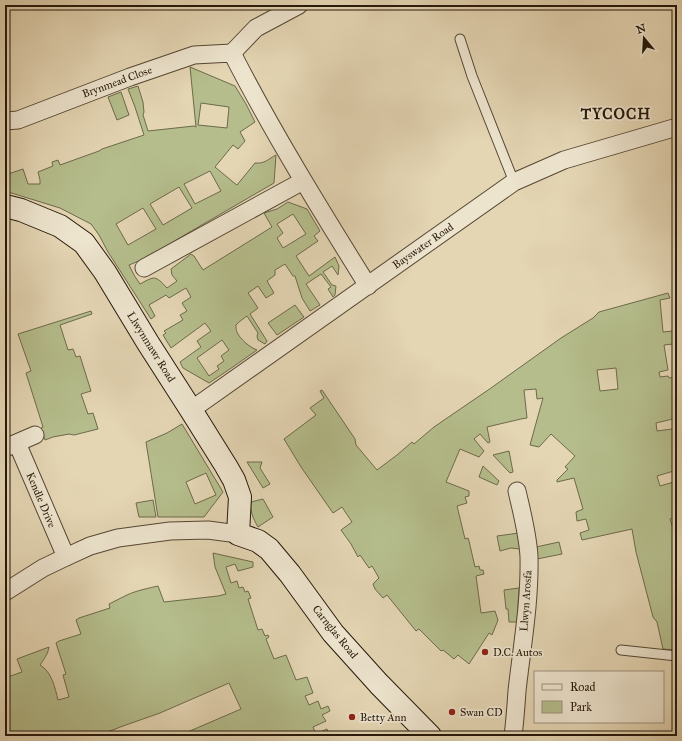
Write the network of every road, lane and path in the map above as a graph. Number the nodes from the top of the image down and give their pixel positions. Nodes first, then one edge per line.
1 (299, 5) edge
2 (460, 39) dead end
3 (232, 53) junction
4 (5, 121) edge
5 (677, 127) edge
6 (303, 180) junction
7 (514, 182) junction
8 (5, 206) edge
9 (144, 268) dead end
10 (368, 286) junction
11 (191, 410) junction
12 (35, 435) dead end
13 (11, 445) edge
14 (517, 492) dead end
15 (238, 534) junction
16 (66, 557) junction
17 (5, 592) edge
18 (621, 650) dead end
19 (677, 656) edge
20 (430, 736) edge
21 (514, 736) edge

1 - 3 street
2 - 7 lane
3 - 4 street, Brynmead Close
3 - 6 street
5 - 7 street, Bayswater Road
6 - 9 street
6 - 10 street
7 - 10 street, Bayswater Road
8 - 11 street, Llwynmawr Road
10 - 11 street, Bayswater Road
11 - 15 street, Llwynmawr Road
12 - 13 street, Kendle Drive
13 - 16 street, Kendle Drive
14 - 21 street, Llwyn Arosfa
15 - 16 street
15 - 20 street, Carnglas Road
16 - 17 street
18 - 19 lane

